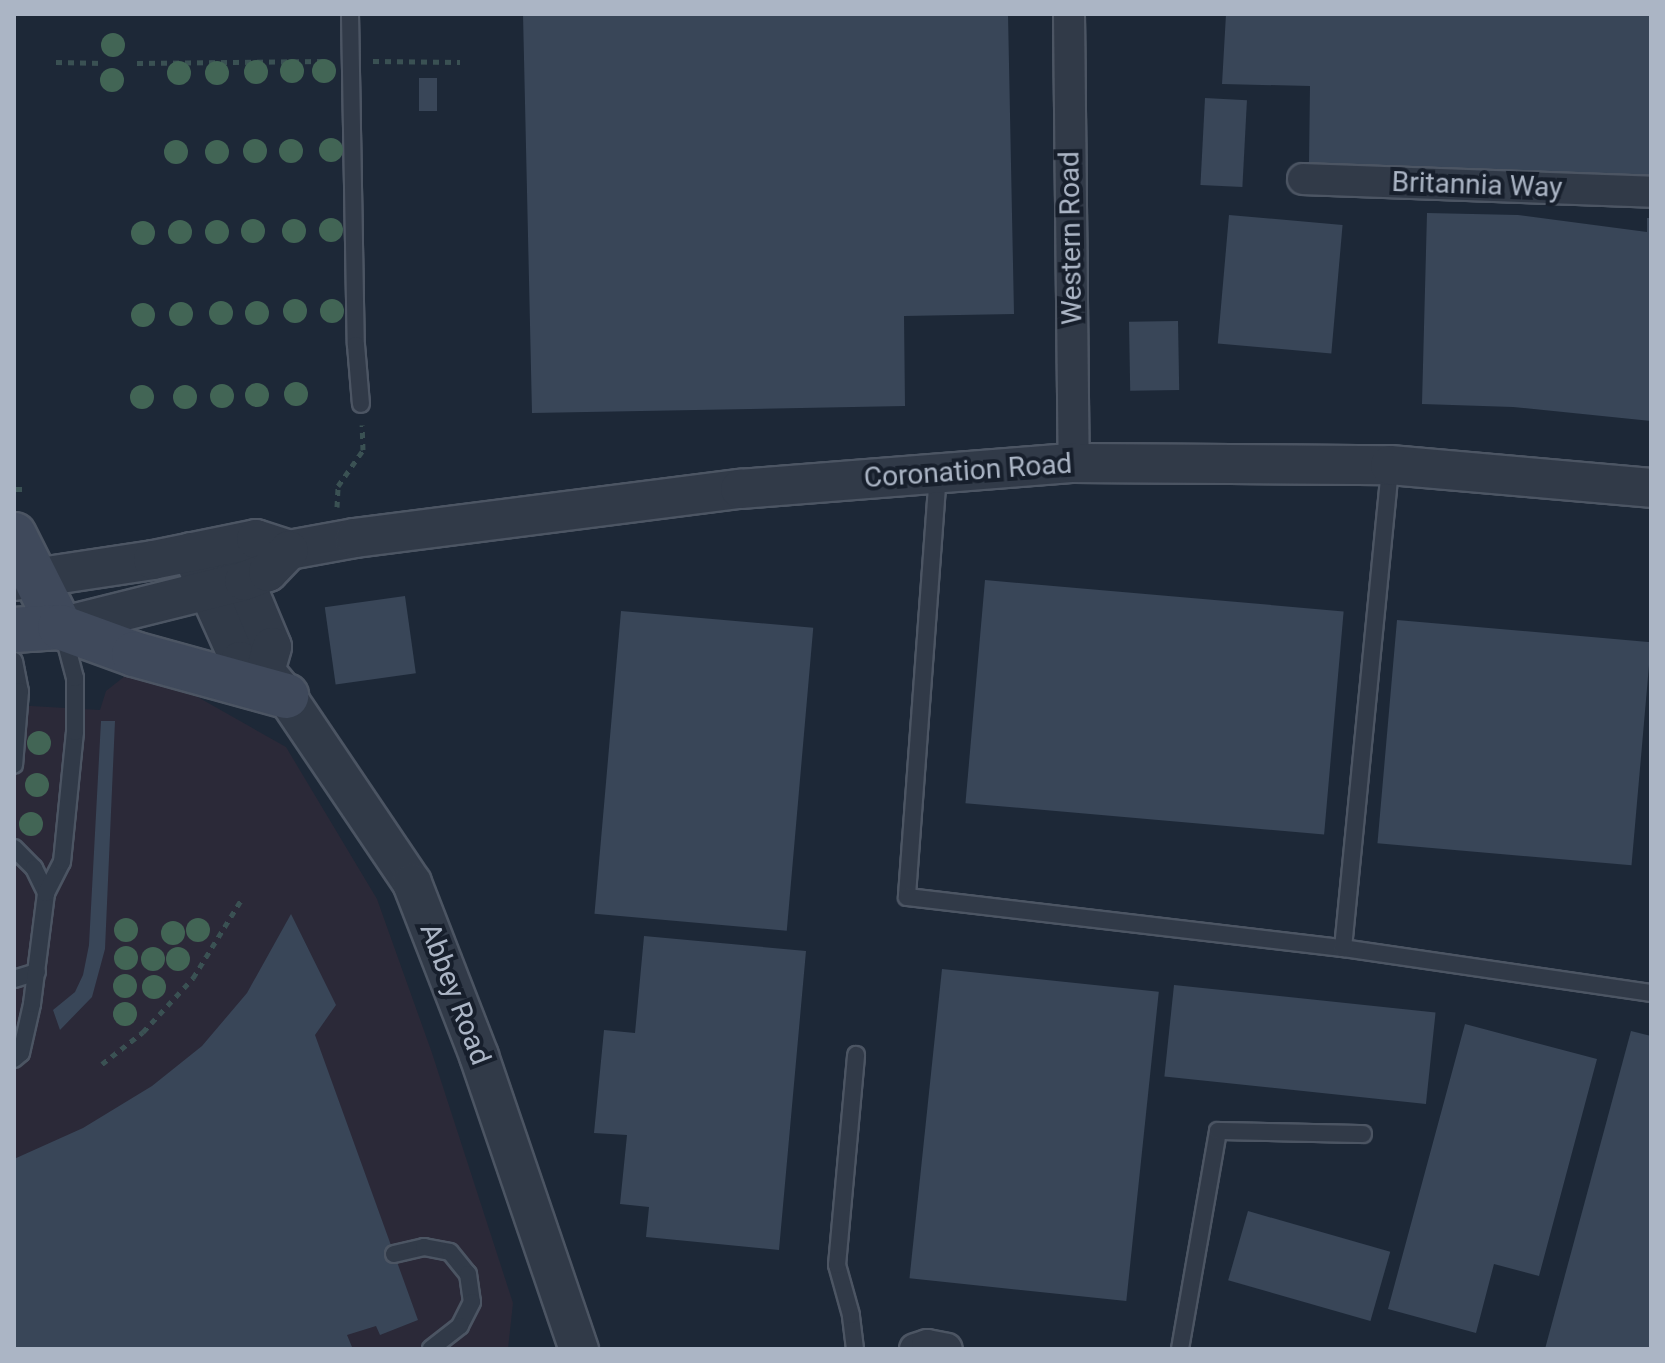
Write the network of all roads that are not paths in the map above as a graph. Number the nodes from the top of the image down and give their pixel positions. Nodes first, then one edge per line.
1 (350, 14) edge
2 (1069, 14) edge
3 (1303, 179) dead end
4 (1651, 192) edge
5 (361, 404) road end
6 (1074, 463) junction
7 (1390, 465) junction
8 (938, 471) junction
9 (1651, 488) edge
10 (14, 535) edge
11 (229, 543) junction
12 (289, 550) junction
13 (191, 552) junction
14 (24, 580) edge
15 (244, 581) junction
16 (205, 590) junction
17 (60, 627) junction
18 (14, 630) edge
19 (14, 661) edge
20 (275, 684) junction
21 (14, 765) edge
22 (14, 848) edge
23 (46, 893) junction
24 (1343, 948) junction
25 (37, 972) junction
26 (14, 979) edge
27 (1651, 993) edge
28 (856, 1055) dead end
29 (14, 1059) edge
30 (1363, 1134) dead end
31 (394, 1254) dead end
32 (431, 1349) edge
33 (579, 1349) edge
34 (855, 1349) edge
35 (915, 1349) edge
36 (947, 1349) edge
37 (1180, 1349) edge

1 - 5 lane
2 - 6 street, Western Road
3 - 4 street, Britannia Way
6 - 7 street, Coronation Road
6 - 8 street, Coronation Road
7 - 9 street, Coronation Road
7 - 24 lane
8 - 12 street, Coronation Road
8 - 24 lane
10 - 14 main road
11 - 12 street, Coronation Road
11 - 13 street, Coronation Road
11 - 15 street
12 - 15 street, Coronation Road
13 - 14 street, Coronation Road
13 - 16 street, Abbey Road
14 - 17 main road
15 - 16 street, Coronation Road
15 - 20 street
16 - 17 street, Coronation Road
16 - 20 street, Abbey Road
17 - 18 main road
17 - 20 main road
17 - 23 lane
19 - 21 lane
20 - 33 street, Abbey Road
22 - 23 lane
23 - 25 lane
24 - 27 lane
25 - 26 lane
25 - 29 lane
28 - 34 lane
30 - 37 lane
31 - 32 lane
35 - 36 street

